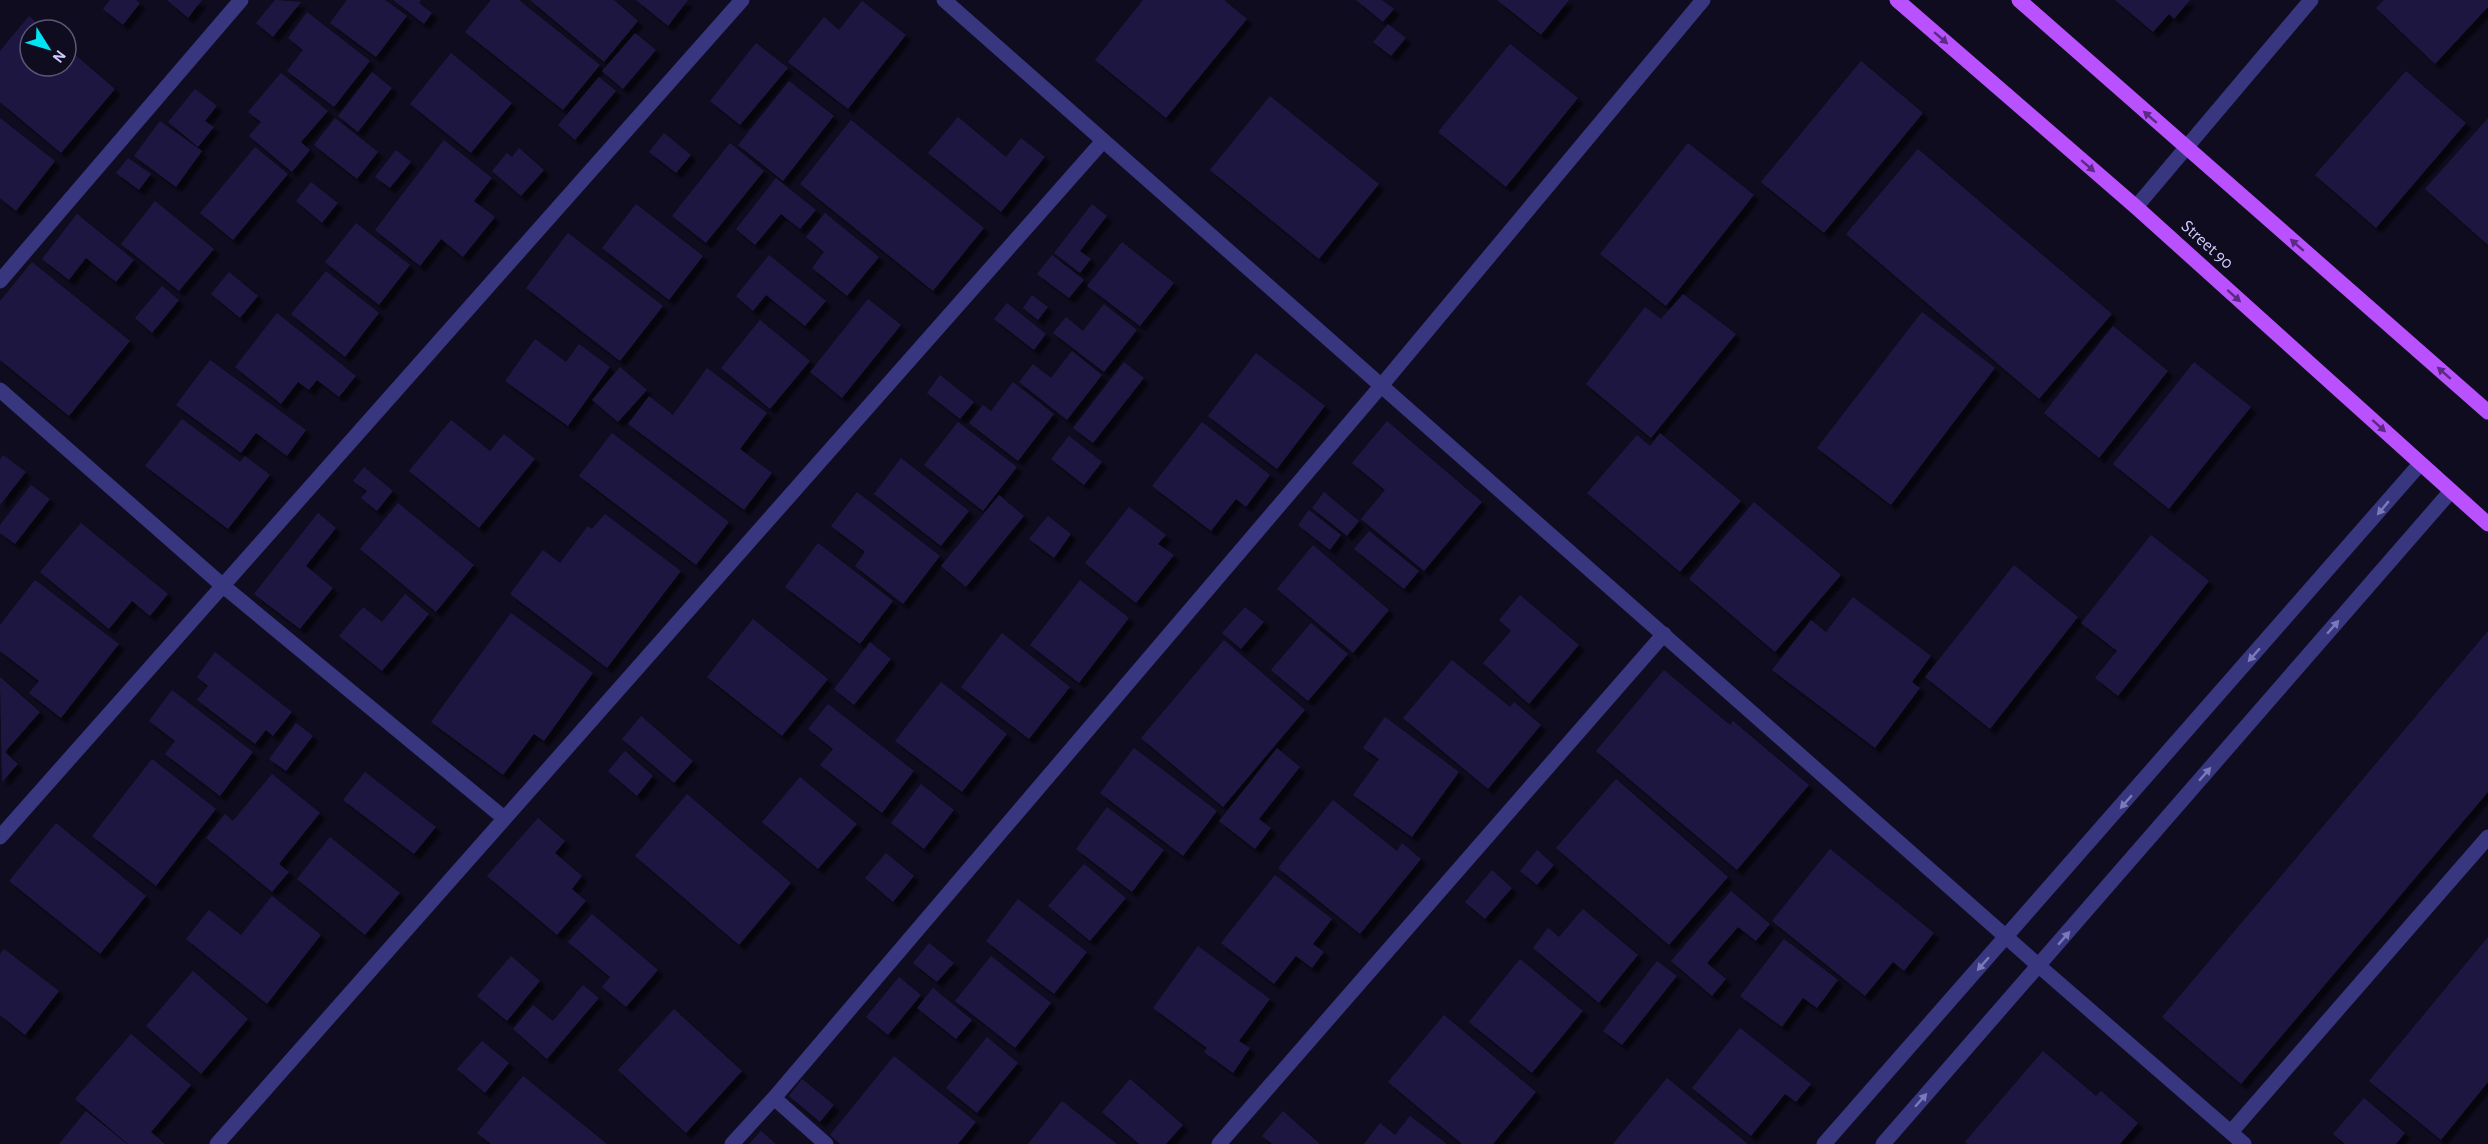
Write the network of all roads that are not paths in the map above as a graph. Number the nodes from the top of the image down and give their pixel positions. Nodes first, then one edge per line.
1 (241, 0) edge
2 (742, 0) edge
3 (944, 0) edge
4 (1703, 0) edge
5 (1897, 0) edge
6 (2019, 0) edge
7 (2311, 0) edge
8 (1103, 141) junction
9 (2186, 148) junction
10 (2136, 207) junction
11 (0, 281) edge
12 (1381, 386) junction
13 (0, 390) edge
14 (2488, 412) edge
15 (2420, 464) junction
16 (2451, 491) junction
17 (2488, 524) edge
18 (222, 585) junction
19 (1664, 634) junction
20 (504, 818) junction
21 (0, 837) edge
22 (2488, 837) edge
23 (2006, 938) junction
24 (2039, 966) junction
25 (774, 1098) junction
26 (2231, 1132) junction
27 (217, 1144) edge
28 (732, 1144) edge
29 (826, 1144) edge
30 (1219, 1144) edge
31 (1824, 1144) edge
32 (1883, 1144) edge
33 (2244, 1144) edge

1 - 11 street
2 - 18 street
3 - 8 street
4 - 12 street
5 -> 10 main road, Street 90
9 -> 6 main road
7 - 9 street
8 - 12 street
8 - 20 street
9 - 10 street
14 -> 9 main road
10 -> 15 main road, Street 90
12 - 19 street
12 - 25 street
13 - 18 street
15 - 16 main road, Street 90
15 -> 23 street
16 - 17 main road, Street 90
24 -> 16 street
18 - 20 street
18 - 21 street
19 - 23 street
19 - 30 street
20 - 27 street
22 - 26 street
23 - 24 street
23 -> 31 street
24 - 26 street
32 -> 24 street
25 - 28 street
25 - 29 street
26 - 33 street

